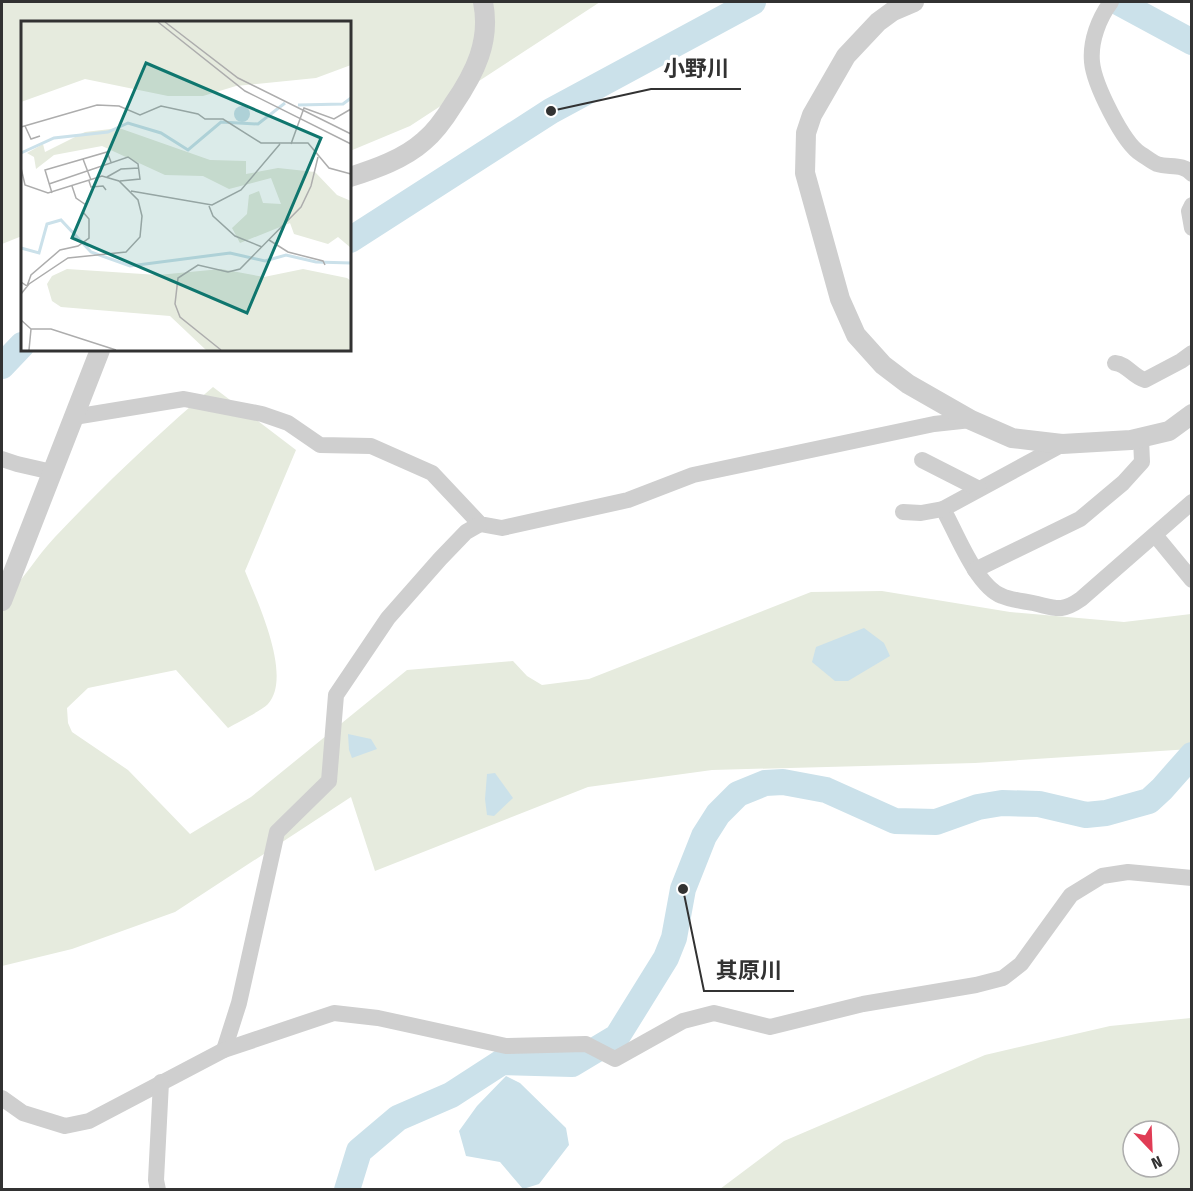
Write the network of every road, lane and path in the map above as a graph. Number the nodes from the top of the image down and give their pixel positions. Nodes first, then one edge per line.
1 (483, 2) edge
2 (914, 2) edge
3 (1109, 5) edge
4 (1191, 174) edge
5 (351, 177) edge
6 (1191, 205) edge
7 (1191, 228) edge
8 (100, 351) edge
9 (1191, 353) edge
10 (1115, 363) dead end
11 (1191, 414) edge
12 (74, 417) junction
13 (971, 420) junction
14 (1141, 438) junction
15 (1064, 444) junction
16 (2, 459) edge
17 (922, 460) dead end
18 (52, 472) junction
19 (979, 489) junction
20 (1191, 502) edge
21 (943, 509) junction
22 (903, 512) dead end
23 (480, 524) junction
24 (1155, 535) junction
25 (975, 570) junction
26 (1191, 580) edge
27 (2, 601) edge
28 (1191, 878) edge
29 (225, 1050) junction
30 (161, 1082) junction
31 (2, 1098) edge
32 (158, 1190) edge

1 - 5 street
2 - 13 street
3 - 4 street
6 - 7 street
8 - 12 street
9 - 10 street
11 - 14 street
12 - 18 street
12 - 23 street
13 - 15 street
13 - 23 street
14 - 15 street
14 - 25 street
15 - 19 street
16 - 18 street
17 - 19 street
18 - 27 street
19 - 21 street
20 - 24 street
21 - 22 street
21 - 25 street
23 - 29 street
24 - 25 street
24 - 26 street
28 - 29 street
29 - 30 street
30 - 31 street
30 - 32 street

